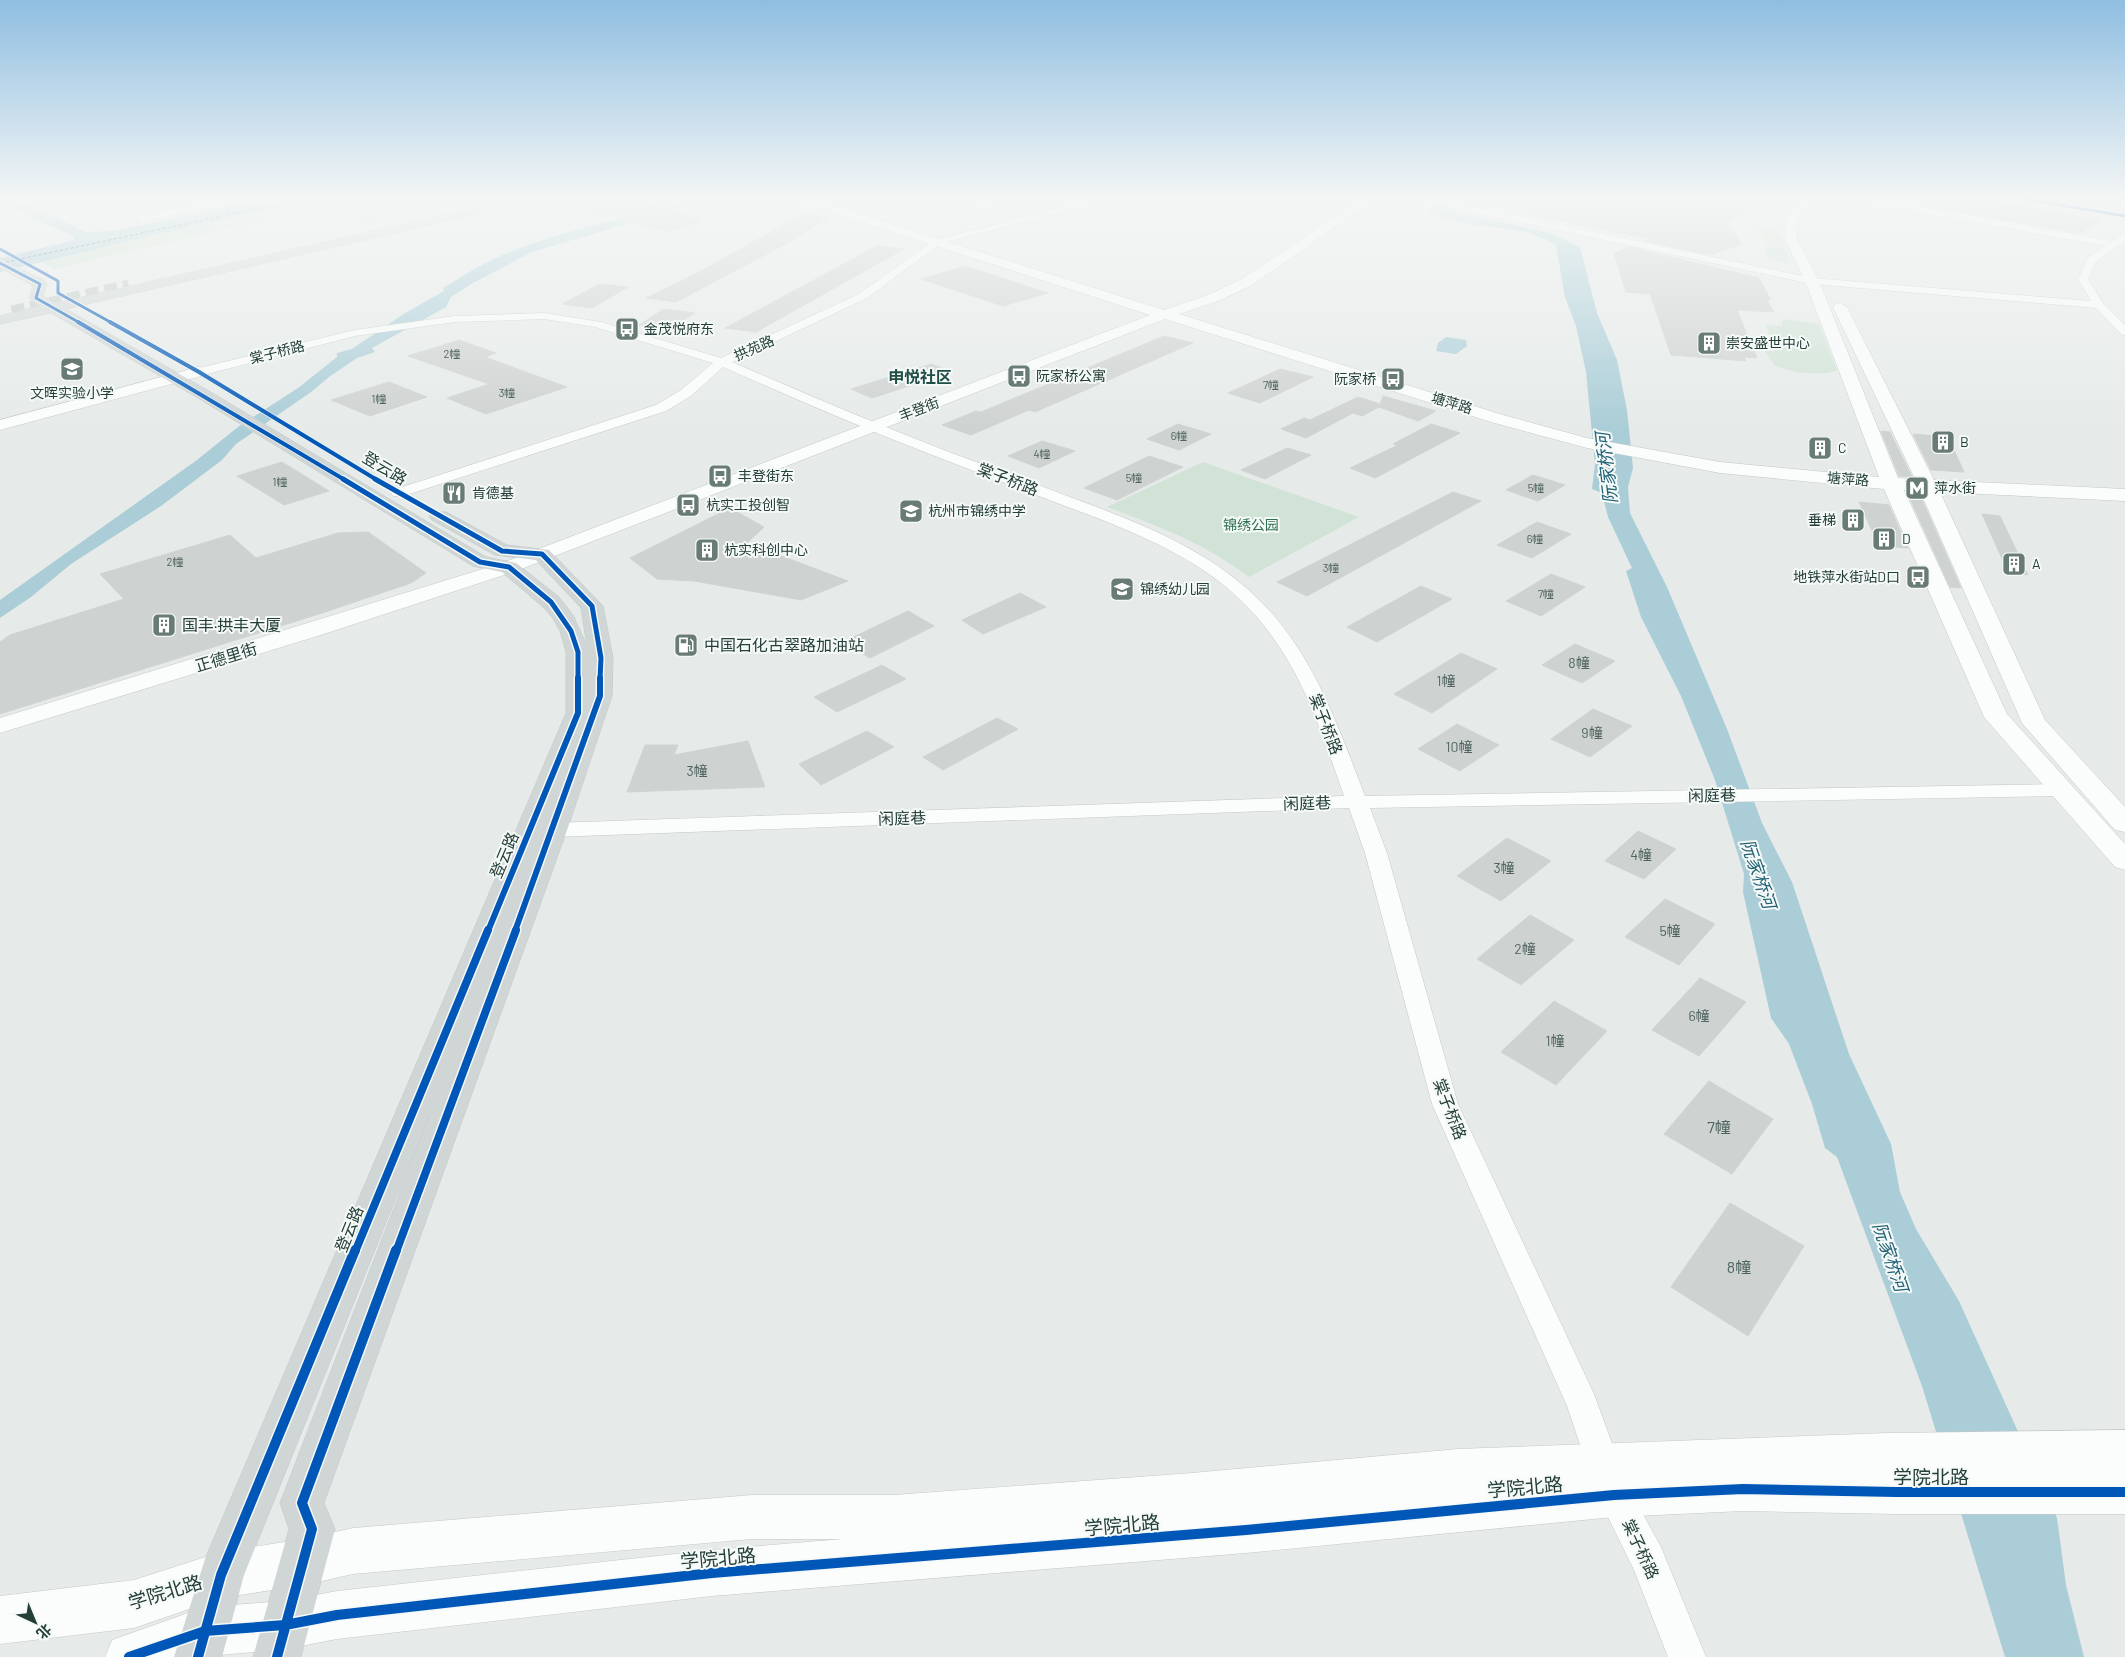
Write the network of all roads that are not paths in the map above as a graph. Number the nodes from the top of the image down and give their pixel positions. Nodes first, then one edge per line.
1 (17, 276) edge
2 (34, 276) edge
3 (138, 276) edge
4 (163, 276) edge
5 (165, 276) edge
6 (192, 276) edge
7 (890, 276) edge
8 (1043, 276) edge
9 (1255, 276) edge
10 (1793, 276) edge
11 (1816, 276) edge
12 (1818, 276) edge
13 (2084, 276) edge
14 (1820, 282) junction
15 (38, 291) junction
16 (56, 294) junction
17 (78, 302) junction
18 (2099, 304) junction
19 (3, 312) edge
20 (1163, 315) junction
21 (2125, 332) edge
22 (722, 362) junction
23 (199, 372) junction
24 (173, 378) junction
25 (270, 423) junction
26 (0, 425) edge
27 (871, 427) junction
28 (1891, 482) junction
29 (1927, 485) junction
30 (398, 493) junction
31 (2125, 495) edge
32 (542, 554) junction
33 (509, 566) junction
34 (0, 726) edge
35 (2061, 790) junction
36 (1355, 802) junction
37 (2125, 824) edge
38 (553, 830) junction
39 (2125, 861) edge
40 (2125, 1451) edge
41 (2078, 1472) junction
42 (1608, 1479) junction
43 (2125, 1492) edge
44 (304, 1562) junction
45 (221, 1575) junction
46 (0, 1620) edge
47 (281, 1641) edge
48 (201, 1644) edge
49 (129, 1657) edge
50 (1687, 1657) edge

1 - 15 main road
2 - 16 main road
3 - 16 main road
4 - 5 main road
6 - 17 main road
7 - 22 street, 拱苑路
8 - 20 main road, 塘萍路
9 - 20 main road, 丰登街
10 - 14 street
11 - 14 main road
12 - 14 main road
13 - 18 street
14 - 18 street
14 - 28 main road
14 - 29 main road
15 - 16 main road
15 - 19 main road
16 - 17 main road, 登云路
16 - 19 main road
16 - 24 main road, 登云路
17 - 23 main road, 登云路
18 - 21 street
20 - 27 main road, 丰登街
20 - 28 main road, 塘萍路
22 - 23 street, 棠子桥路
22 - 27 street, 棠子桥路
22 - 30 street, 拱苑路
23 - 24 main road
23 - 25 main road, 登云路
24 - 25 main road, 登云路
24 - 26 main road
25 - 30 main road, 登云路
25 - 33 main road, 登云路
27 - 32 main road, 丰登街
27 - 36 street, 棠子桥路
28 - 29 main road, 塘萍路
28 - 35 main road
29 - 31 main road, 塘萍路
29 - 37 main road
30 - 32 main road, 登云路
32 - 33 main road, 丰登街
32 - 38 main road
33 - 34 main road, 正德里街
33 - 45 main road, 登云路
35 - 36 street, 闲庭巷
35 - 39 main road
36 - 38 street, 闲庭巷
36 - 42 street, 棠子桥路
38 - 44 main road
40 - 41 main road, 学院北路
41 - 42 main road, 学院北路
41 - 43 main road, 学院北路
42 - 44 main road, 学院北路
42 - 47 main road, 学院北路
42 - 50 street, 棠子桥路
44 - 45 main road, 学院北路
44 - 47 main road
45 - 46 main road, 学院北路
45 - 48 main road, 登云路
47 - 48 main road, 学院北路
48 - 49 main road, 学院北路

